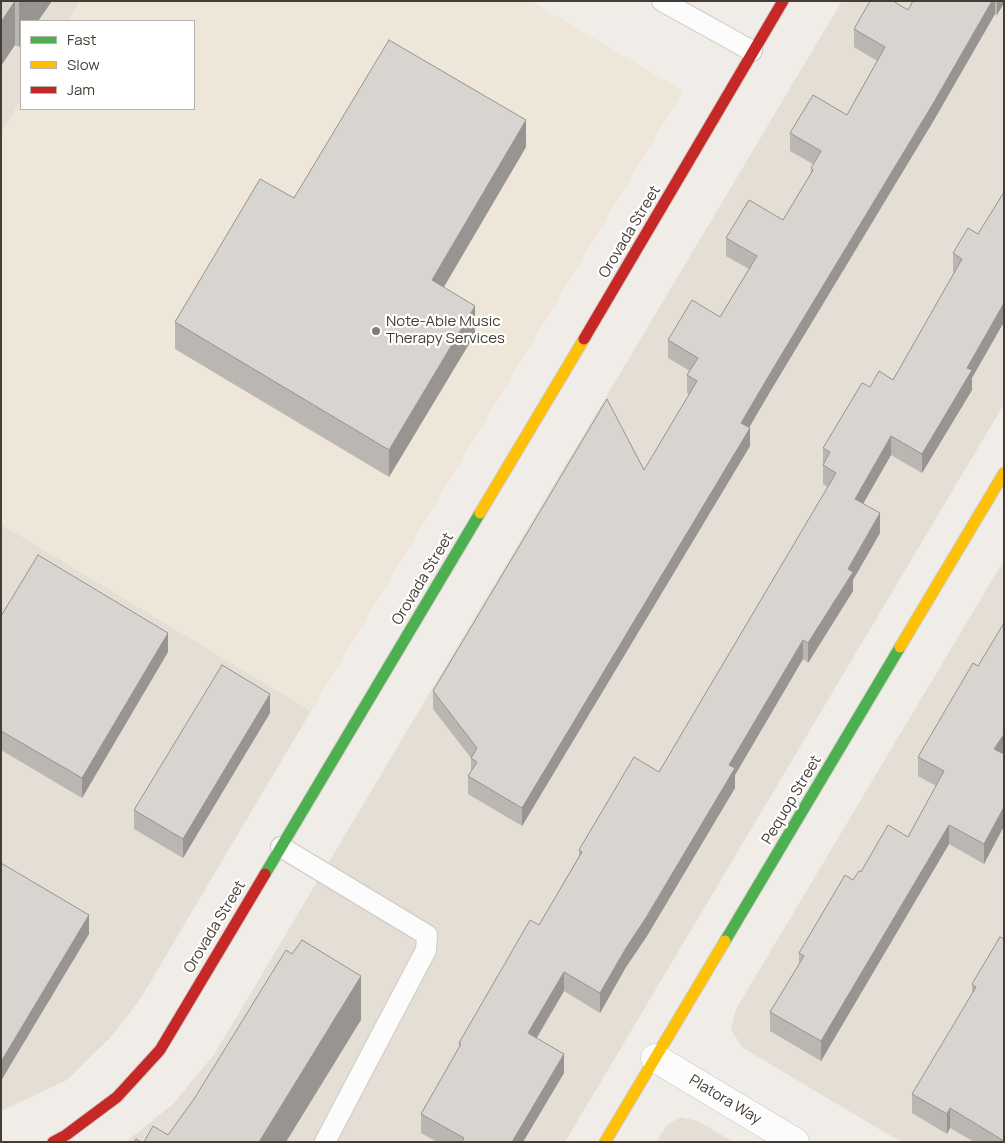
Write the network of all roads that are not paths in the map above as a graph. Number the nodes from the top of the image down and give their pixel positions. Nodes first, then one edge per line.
1 (662, 1) edge
2 (783, 1) edge
3 (752, 51) junction
4 (1004, 473) edge
5 (281, 847) junction
6 (655, 1058) junction
7 (53, 1142) edge
8 (325, 1142) edge
9 (605, 1142) edge
10 (795, 1142) edge

1 - 3 lane
2 - 3 street, Orovada Street
3 - 5 street, Orovada Street
4 - 6 street, Pequop Street
5 - 7 street, Orovada Street
5 - 8 lane
6 - 9 street, Pequop Street
6 - 10 street, Platora Way

